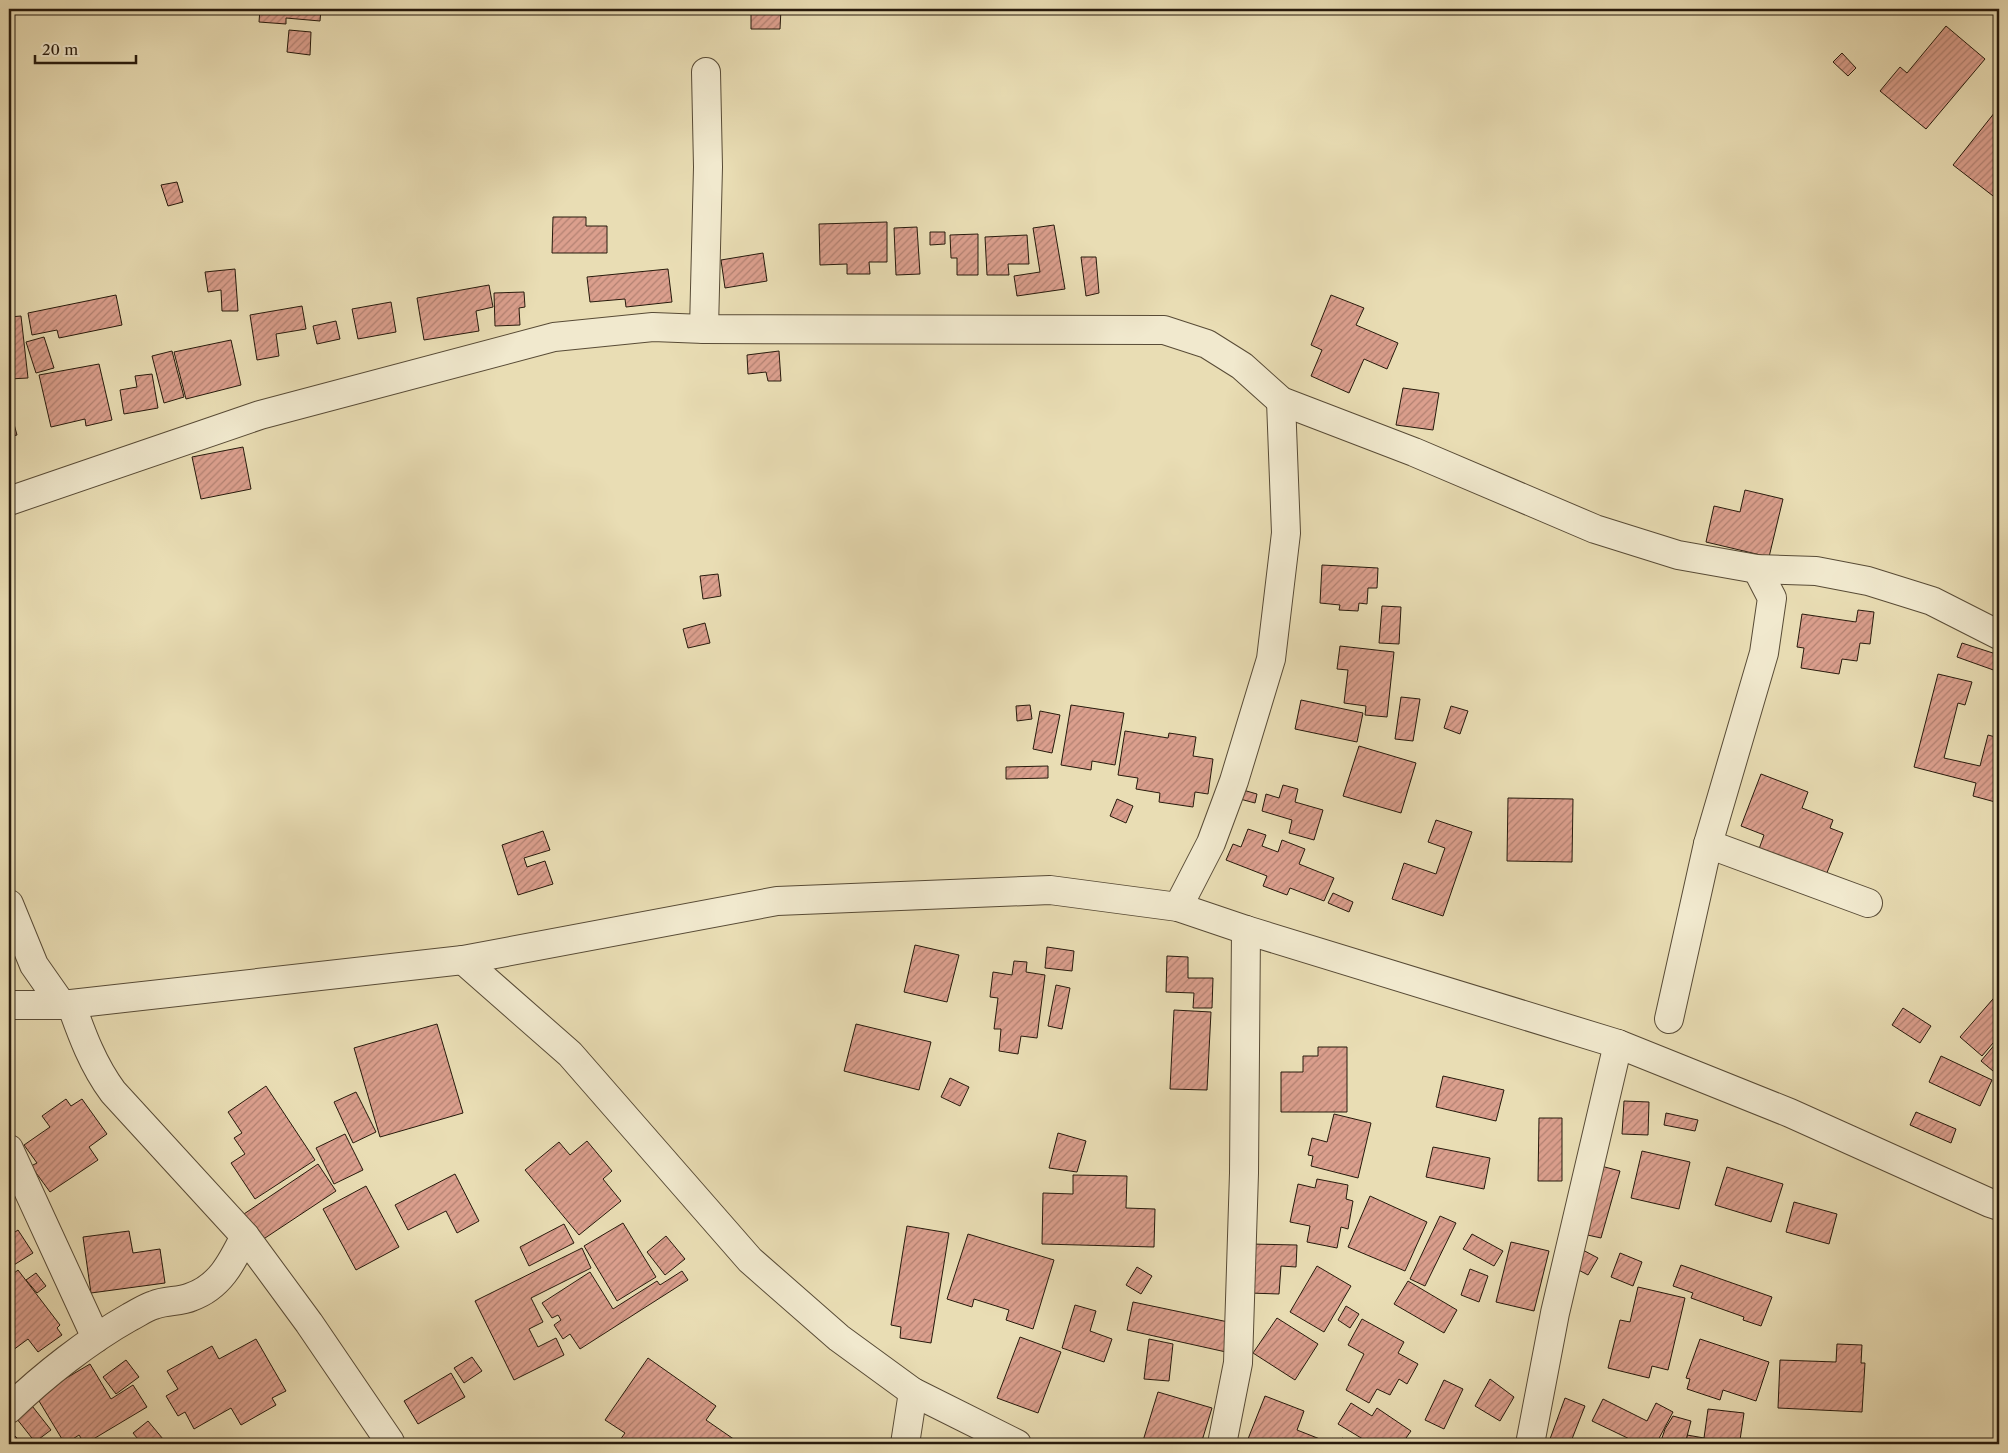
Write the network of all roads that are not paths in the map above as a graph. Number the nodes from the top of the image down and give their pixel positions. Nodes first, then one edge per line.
1 (706, 72) dead end
2 (704, 329) junction
3 (1281, 401) junction
4 (9, 501) edge
5 (1757, 568) junction
6 (1999, 635) edge
7 (1708, 844) junction
8 (1868, 903) dead end
9 (9, 904) edge
10 (1178, 907) junction
11 (1246, 930) junction
12 (463, 960) junction
13 (66, 1004) junction
14 (9, 1005) edge
15 (1669, 1019) dead end
16 (1618, 1044) junction
17 (9, 1148) edge
18 (1999, 1206) edge
19 (245, 1236) junction
20 (96, 1338) junction
21 (913, 1392) junction
22 (9, 1409) edge
23 (390, 1442) dead end
24 (906, 1444) edge
25 (1017, 1444) edge
26 (1222, 1444) edge
27 (1530, 1444) edge

1 - 2 street
2 - 3 street
2 - 4 street
3 - 5 street
3 - 10 street
5 - 6 street
5 - 7 street
7 - 8 street
7 - 15 street
9 - 13 street
10 - 11 street
10 - 12 street
11 - 16 street
11 - 26 street
12 - 13 street
12 - 21 street
13 - 14 street
13 - 19 street
16 - 18 street
16 - 27 street
17 - 20 street
19 - 20 street
19 - 23 street
20 - 22 street
21 - 24 street
21 - 25 street

